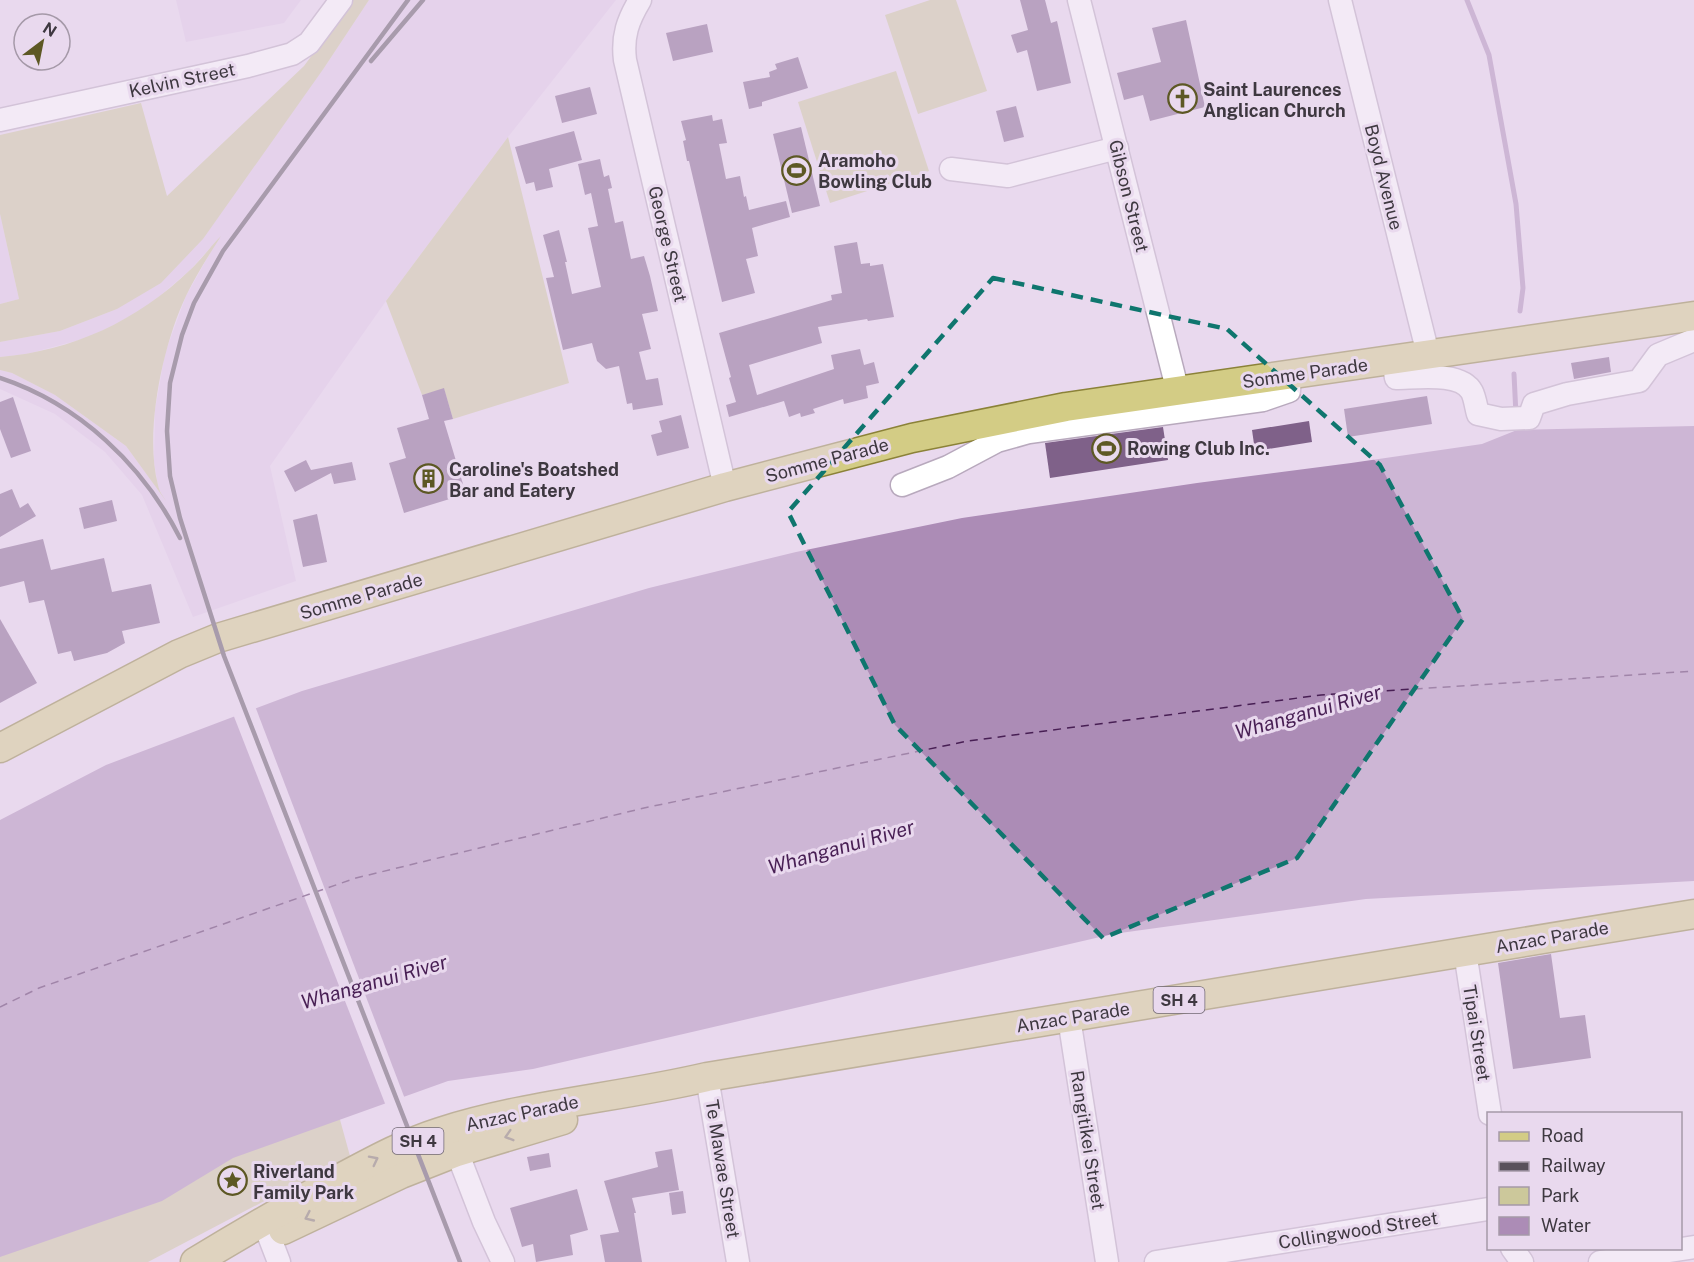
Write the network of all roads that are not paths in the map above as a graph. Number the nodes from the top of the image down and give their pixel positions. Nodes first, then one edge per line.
1 (341, 0) edge
2 (1079, 0) edge
3 (1340, 0) edge
4 (639, 1) edge
5 (0, 120) edge
6 (1117, 148) junction
7 (951, 169) dead end
8 (1694, 316) edge
9 (1694, 340) edge
10 (1428, 354) junction
11 (1392, 360) junction
12 (1290, 374) junction
13 (1178, 392) junction
14 (902, 485) dead end
15 (725, 487) junction
16 (0, 748) edge
17 (1694, 914) edge
18 (1465, 952) junction
19 (1069, 1018) junction
20 (707, 1077) junction
21 (665, 1087) junction
22 (1490, 1112) edge
23 (457, 1152) junction
24 (1487, 1209) edge
25 (274, 1249) edge
26 (1675, 1250) edge
27 (195, 1262) edge
28 (200, 1262) edge
29 (503, 1262) edge
30 (738, 1262) edge
31 (1107, 1262) edge
32 (1156, 1262) edge
33 (1600, 1262) edge

1 - 5 street, Kelvin Street
2 - 6 street, Gibson Street
3 - 10 street, Boyd Avenue
4 - 15 street, George Street
6 - 7 street
6 - 13 street, Gibson Street
8 - 10 main road, Somme Parade
9 - 11 street
10 - 11 main road, Somme Parade
11 - 12 main road, Somme Parade
12 - 13 main road, Somme Parade
12 - 14 street
13 - 15 main road, Somme Parade
15 - 16 main road, Somme Parade
17 - 18 main road, Anzac Parade / SH 4
18 - 19 main road, Anzac Parade / SH 4
18 - 22 street, Tipai Street
19 - 20 main road, Anzac Parade / SH 4
19 - 31 street, Rangitikei Street
20 - 21 main road, Anzac Parade / SH 4
20 - 30 street, Te Mawae Street
21 -> 23 main road, Anzac Parade / SH 4
27 -> 21 main road, Anzac Parade / SH 4
23 -> 25 main road, Anzac Parade / SH 4
23 - 29 street
24 - 32 street, Collingwood Street
25 - 28 main road, Anzac Parade / SH 4
26 - 33 street

